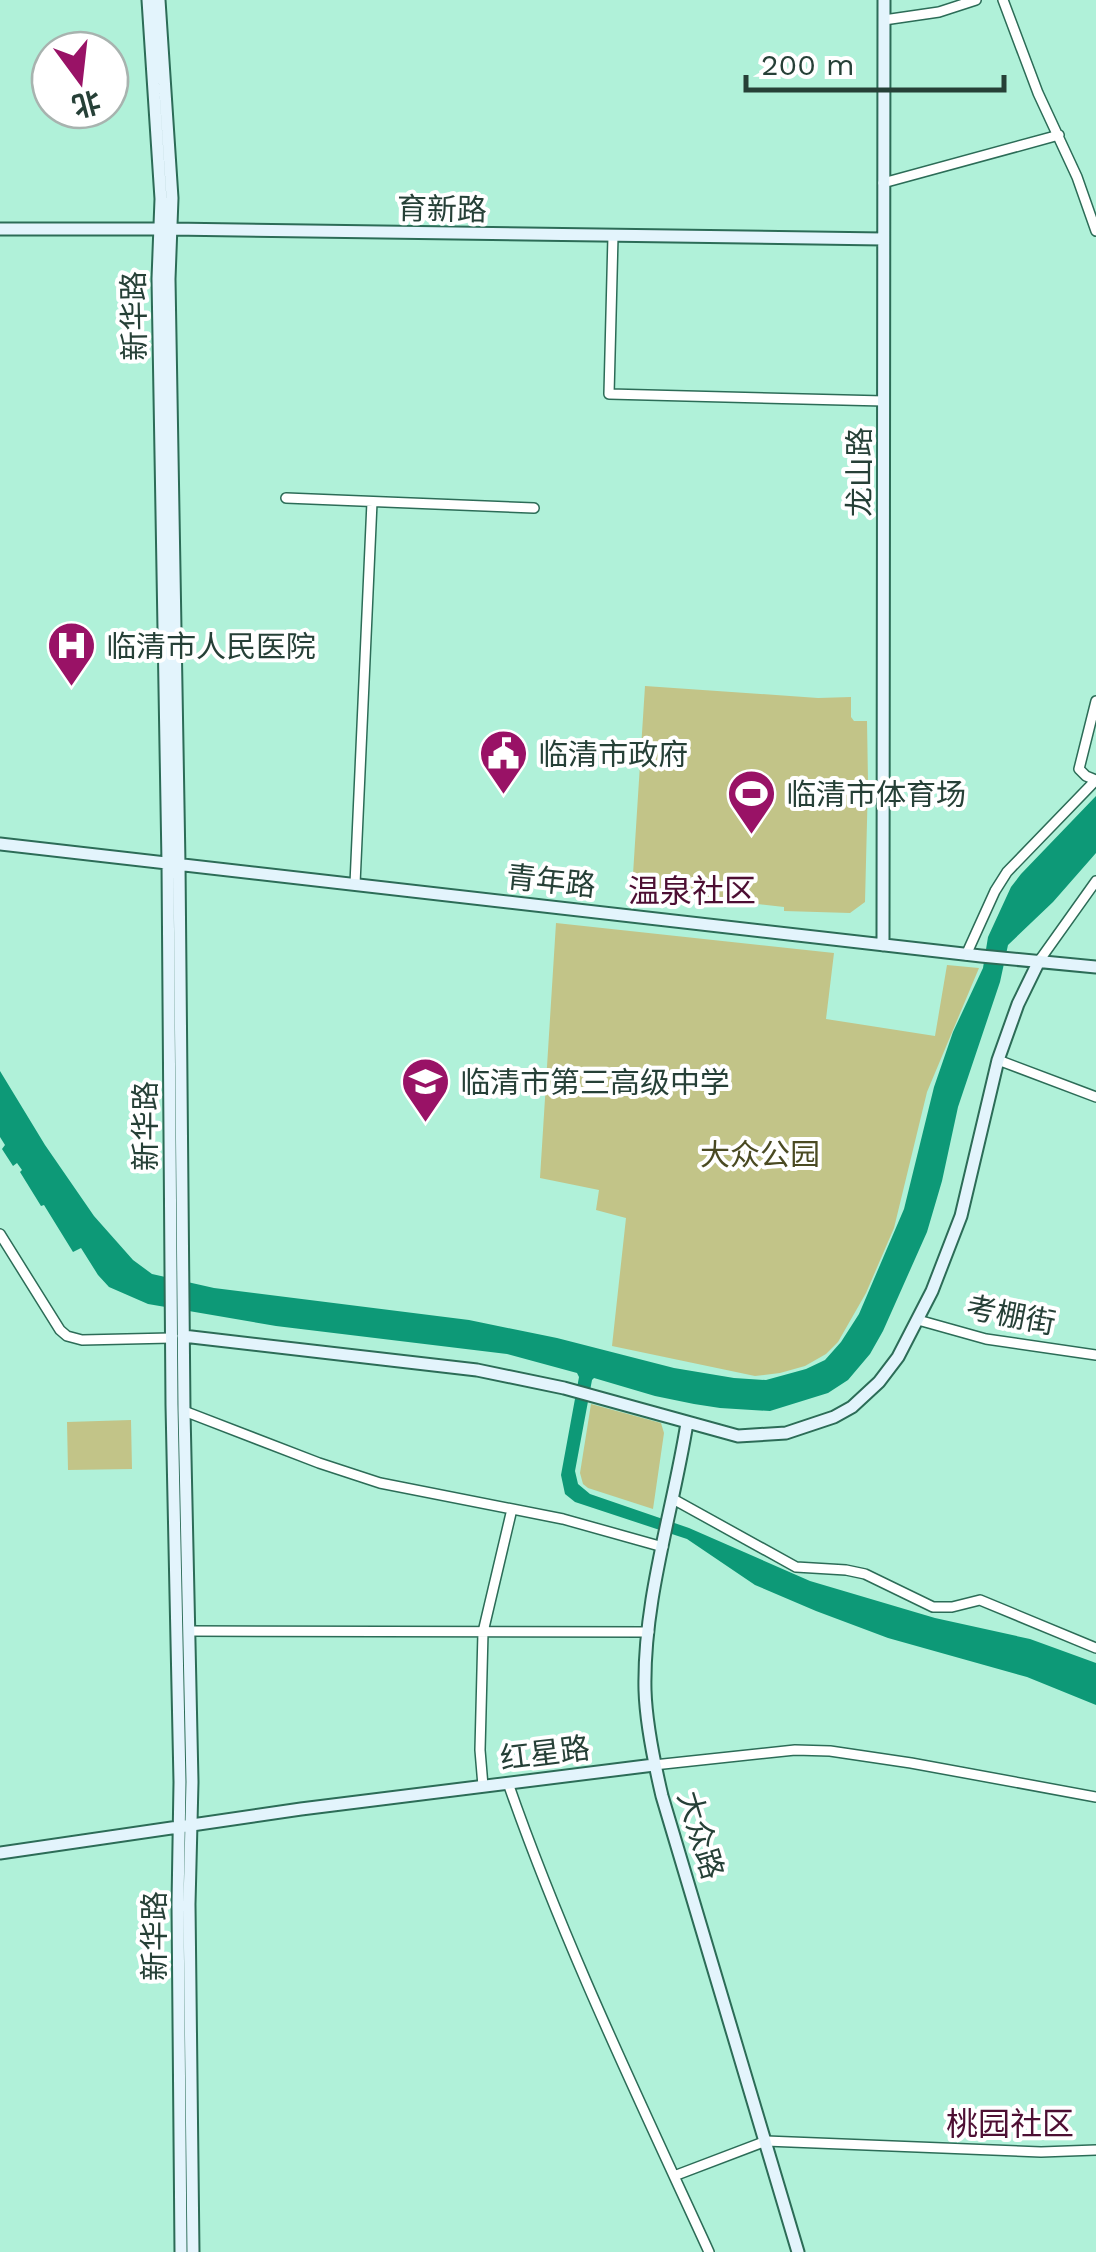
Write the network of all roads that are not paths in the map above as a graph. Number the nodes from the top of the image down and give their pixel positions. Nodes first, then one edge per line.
1 (148, 0) edge
2 (159, 0) edge
3 (884, 0) edge
4 (976, 0) edge
5 (1003, 0) edge
6 (884, 20) junction
7 (1058, 135) junction
8 (883, 183) junction
9 (0, 229) edge
10 (165, 229) junction
11 (1096, 232) edge
12 (613, 236) junction
13 (884, 239) junction
14 (884, 402) junction
15 (286, 498) dead end
16 (372, 502) junction
17 (534, 508) dead end
18 (1096, 702) edge
19 (1096, 780) edge
20 (0, 844) edge
21 (174, 863) junction
22 (1096, 881) edge
23 (355, 884) junction
24 (883, 945) junction
25 (966, 954) junction
26 (1039, 962) junction
27 (1096, 968) edge
28 (998, 1060) junction
29 (1096, 1097) edge
30 (0, 1234) edge
31 (918, 1320) junction
32 (177, 1331) junction
33 (1096, 1356) edge
34 (184, 1412) junction
35 (687, 1423) junction
36 (672, 1500) junction
37 (512, 1508) junction
38 (663, 1547) junction
39 (190, 1631) junction
40 (483, 1632) junction
41 (649, 1632) junction
42 (1096, 1648) edge
43 (654, 1765) junction
44 (508, 1783) junction
45 (482, 1786) junction
46 (1096, 1797) edge
47 (185, 1826) junction
48 (0, 1853) edge
49 (766, 2141) junction
50 (1096, 2150) edge
51 (674, 2176) junction
52 (181, 2252) edge
53 (193, 2252) edge
54 (709, 2252) edge
55 (798, 2252) edge

1 - 10 street, 新华路
2 - 10 street, 新华路
3 - 6 street, 龙山路
4 - 6 street
5 - 7 street
6 - 8 street, 龙山路
7 - 8 street
7 - 11 street
8 - 13 street, 龙山路
9 - 10 street, 育新路
10 - 12 street, 育新路
10 - 21 street, 新华路
12 - 13 street, 育新路
12 - 14 street
13 - 14 street, 龙山路
14 - 24 street, 龙山路
15 - 16 street
16 - 17 street
16 - 23 street
18 - 19 street
19 - 25 street
20 - 21 street, 青年路
21 - 23 street, 青年路
21 - 32 street, 新华路
22 - 26 street
23 - 24 street, 青年路
24 - 25 street, 青年路
25 - 26 street, 青年路
26 - 27 street, 青年路
26 - 28 street
28 - 29 street
28 - 31 street
30 - 32 street
31 - 33 street, 考棚街
31 - 35 street
32 - 34 street, 新华路
32 - 35 street
32 - 47 street, 新华路
34 - 37 street
34 - 39 street, 新华路
35 - 36 street, 大众路
36 - 38 street, 大众路
36 - 42 street
37 - 38 street
37 - 40 street
38 - 41 street, 大众路
39 - 40 street
39 - 47 street, 新华路
40 - 41 street
40 - 45 street
41 - 43 street, 大众路
43 - 44 street, 红星路
43 - 46 street, 红星路
43 - 49 street, 大众路
44 - 45 street, 红星路
44 - 51 street
45 - 47 street, 红星路
47 - 48 street, 红星路
47 - 52 street, 新华路
47 - 53 street, 新华路
49 - 50 street
49 - 51 street
49 - 55 street, 大众路
51 - 54 street

